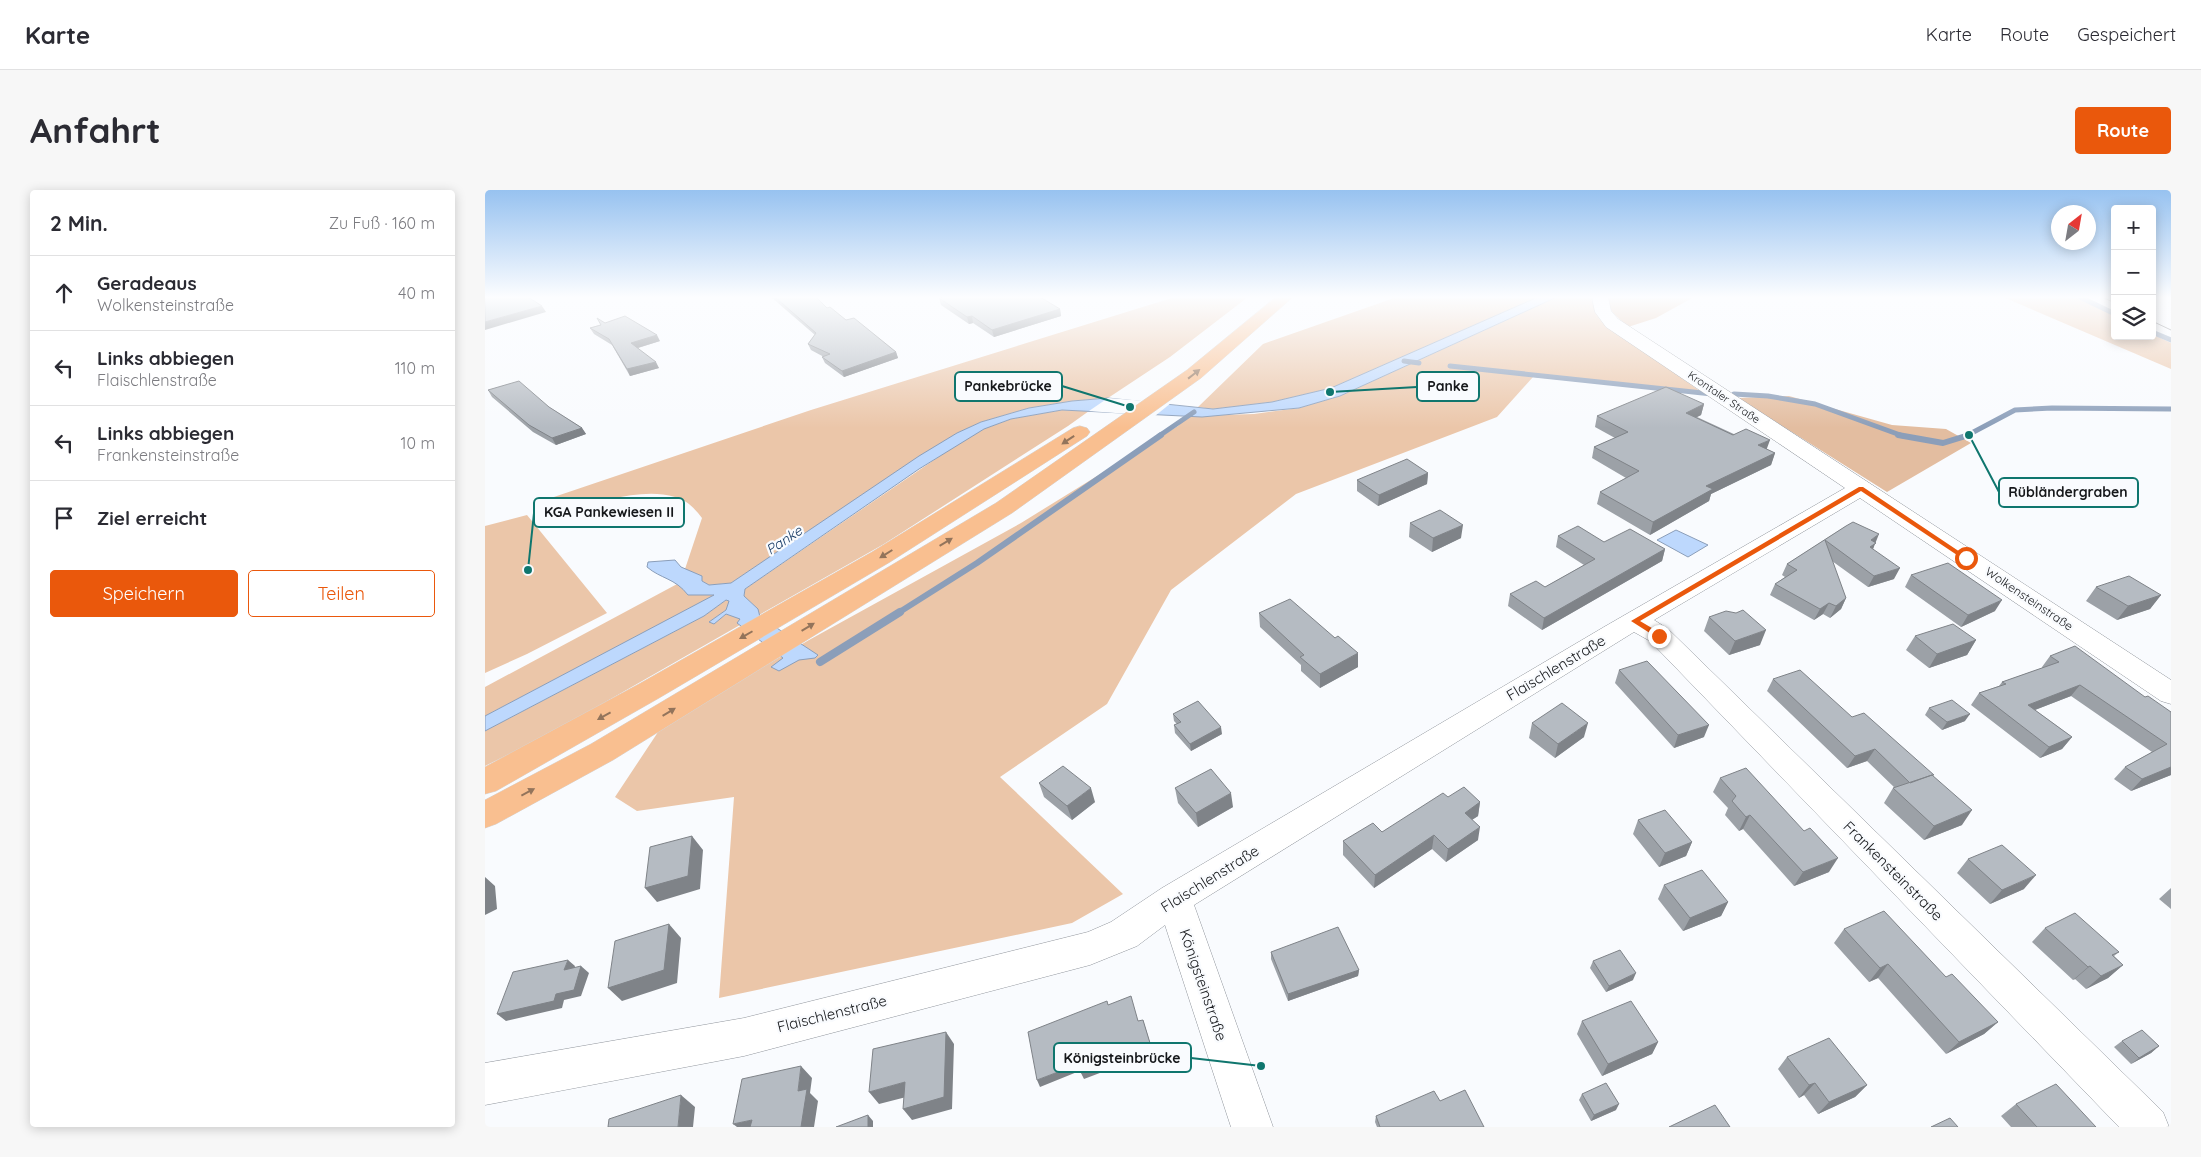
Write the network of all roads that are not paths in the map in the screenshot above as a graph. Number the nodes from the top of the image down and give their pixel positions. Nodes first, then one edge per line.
1 (1233, 341) edge
2 (1639, 341) edge
3 (1132, 407) junction
4 (1861, 488) junction
5 (1635, 621) junction
6 (2171, 694) edge
7 (485, 782) edge
8 (485, 815) edge
9 (1174, 900) junction
10 (485, 1084) edge
11 (1252, 1127) edge
12 (2148, 1127) edge

3 -> 1 highway
2 - 4 street, Krontaler Straße
3 -> 7 highway
8 -> 3 highway
4 - 5 street, Flaischlenstraße
4 - 6 street, Wolkensteinstraße
5 - 9 street, Flaischlenstraße
5 - 12 street, Frankensteinstraße
9 - 10 street, Flaischlenstraße
9 - 11 street, Königsteinstraße

